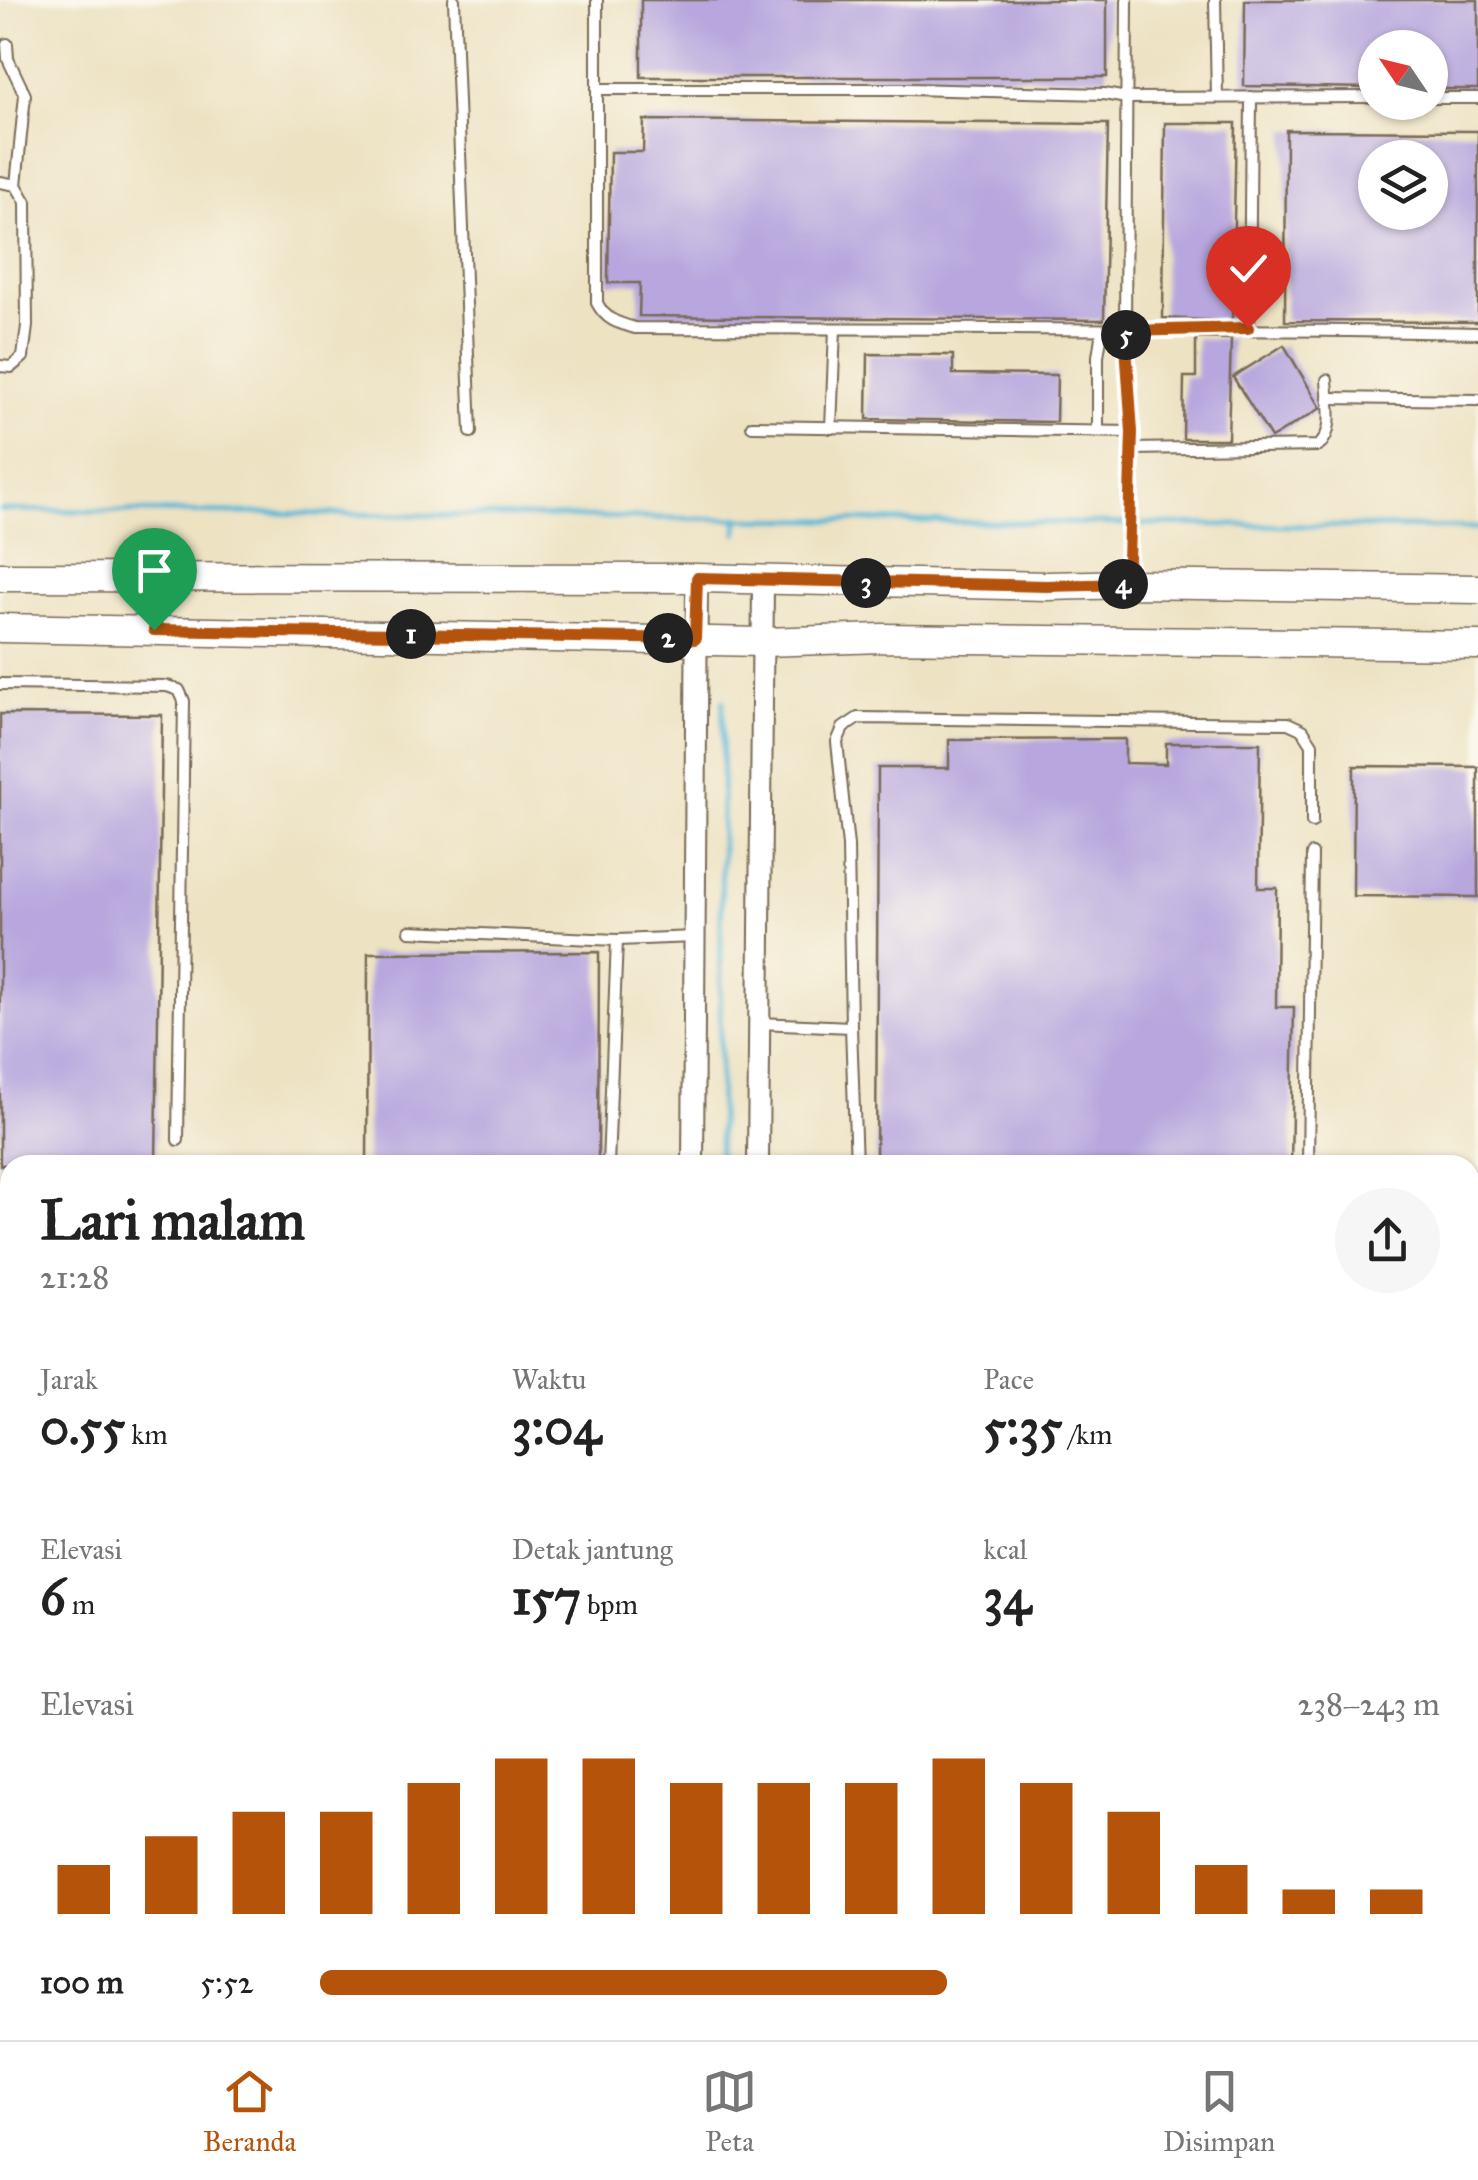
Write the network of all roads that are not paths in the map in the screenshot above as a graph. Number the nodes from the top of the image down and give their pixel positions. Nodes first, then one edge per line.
1 (454, 0) edge
2 (597, 0) edge
3 (1128, 0) edge
4 (1215, 0) edge
5 (6, 44) dead end
6 (597, 89) junction
7 (1251, 96) junction
8 (1217, 97) junction
9 (1358, 97) edge
10 (1127, 98) junction
11 (1448, 98) edge
12 (1478, 98) edge
13 (0, 182) edge
14 (16, 185) junction
15 (1248, 328) junction
16 (835, 329) junction
17 (1102, 331) junction
18 (1125, 331) junction
19 (1478, 333) edge
20 (0, 366) edge
21 (1327, 380) dead end
22 (1328, 398) junction
23 (1478, 400) edge
24 (752, 426) dead end
25 (831, 428) junction
26 (1098, 431) junction
27 (470, 432) dead end
28 (1132, 432) junction
29 (1132, 449) junction
30 (1130, 572) junction
31 (0, 576) edge
32 (697, 578) junction
33 (762, 582) junction
34 (1478, 589) edge
35 (0, 628) edge
36 (695, 639) junction
37 (764, 642) junction
38 (1478, 645) edge
39 (0, 684) edge
40 (1312, 822) dead end
41 (1312, 854) dead end
42 (410, 931) dead end
43 (696, 937) junction
44 (617, 940) junction
45 (758, 1022) junction
46 (852, 1028) junction
47 (178, 1140) dead end
48 (608, 1155) edge
49 (693, 1155) edge
50 (758, 1155) edge
51 (856, 1155) edge
52 (1308, 1155) edge

1 - 27 lane
2 - 6 lane
3 - 10 lane
4 - 8 lane
5 - 14 lane
6 - 10 lane
6 - 16 lane
7 - 8 lane
7 - 9 lane
7 - 15 lane
8 - 10 lane
10 - 18 lane
11 - 12 lane
13 - 14 lane
14 - 20 lane
15 - 18 lane
15 - 19 lane
16 - 17 lane
16 - 25 lane
17 - 18 lane
17 - 26 lane
18 - 28 lane
21 - 22 lane
22 - 23 lane
22 - 29 lane
24 - 25 lane
25 - 26 lane
26 - 28 lane
28 - 29 lane
29 - 30 lane
30 - 33 street
30 - 34 street
31 - 32 street
32 - 33 street
32 - 36 street
33 - 37 street
35 - 36 street
36 - 37 street
36 - 43 street
37 - 38 street
37 - 45 street
39 - 47 lane
40 - 46 lane
41 - 52 lane
42 - 44 lane
43 - 44 lane
43 - 49 street
44 - 48 lane
45 - 46 lane
45 - 50 street
46 - 51 lane

